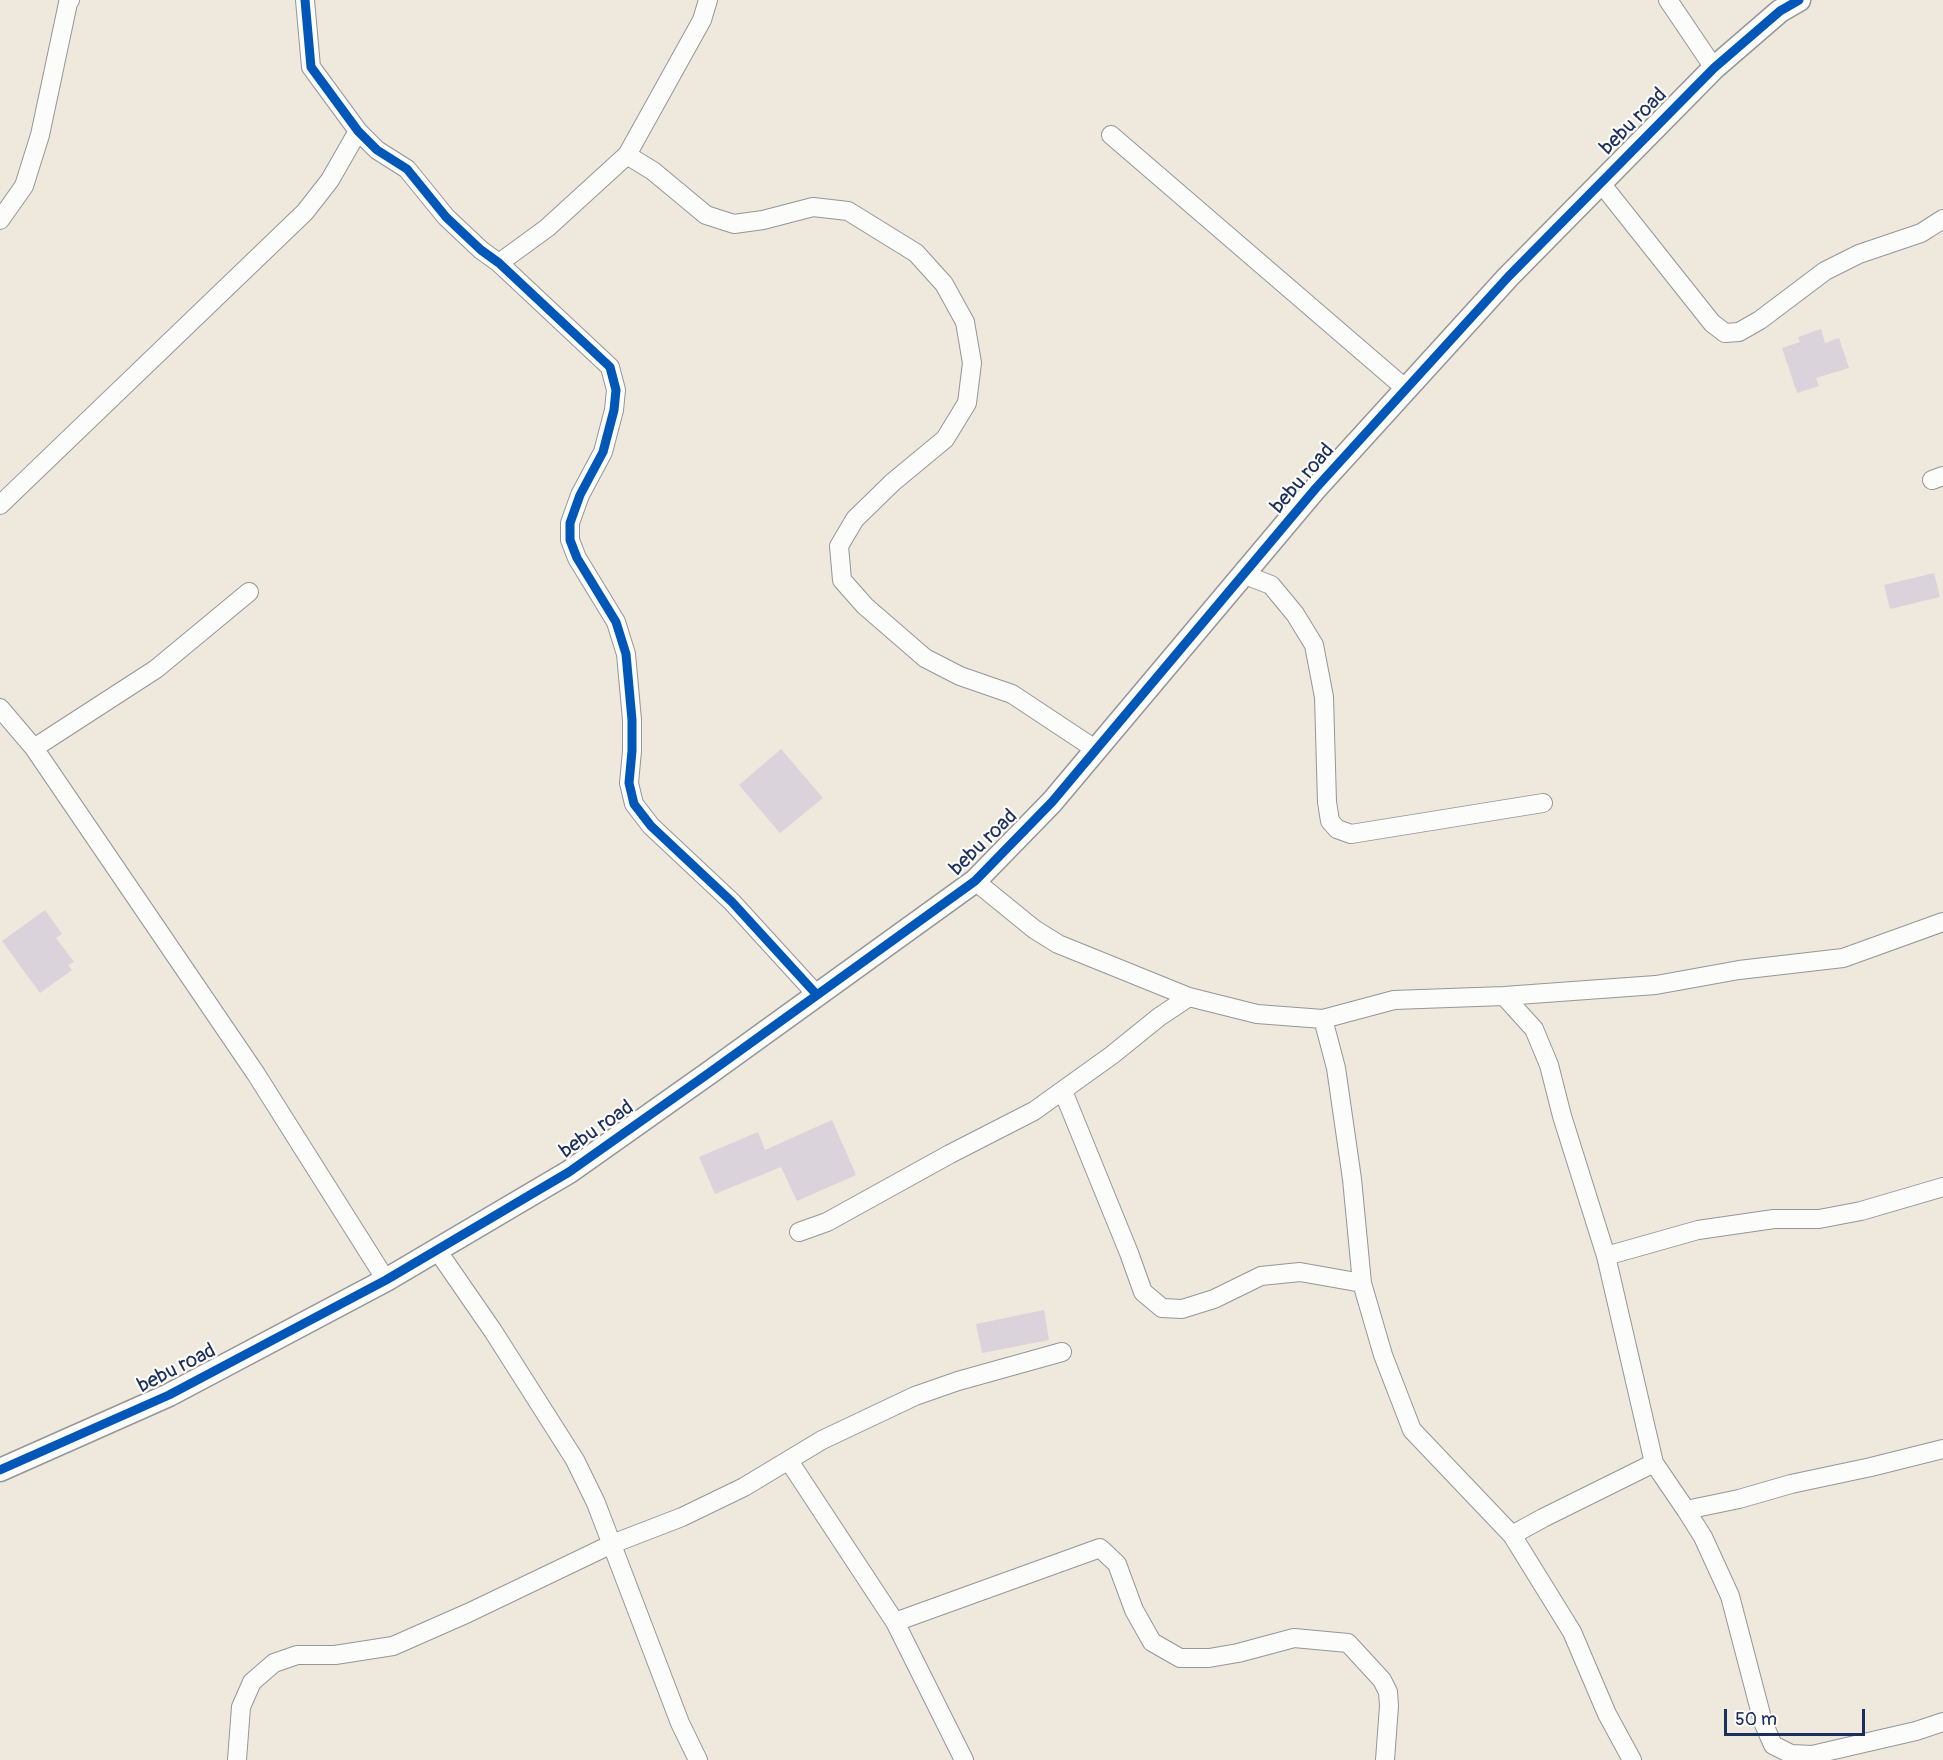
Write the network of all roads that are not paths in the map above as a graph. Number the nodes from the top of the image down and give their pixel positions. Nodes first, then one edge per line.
1 (70, 0) edge
2 (305, 0) edge
3 (708, 0) edge
4 (1668, 0) edge
5 (1799, 0) edge
6 (1714, 68) junction
7 (358, 131) junction
8 (1111, 135) dead end
9 (627, 155) junction
10 (1600, 182) junction
11 (1943, 219) edge
12 (0, 220) edge
13 (499, 263) junction
14 (1406, 389) junction
15 (0, 505) edge
16 (1245, 574) junction
17 (249, 592) dead end
18 (0, 708) edge
19 (34, 748) junction
20 (1095, 749) junction
21 (1543, 803) dead end
22 (975, 881) junction
23 (1943, 922) edge
24 (817, 995) junction
25 (1504, 996) junction
26 (1189, 997) junction
27 (1323, 1019) junction
28 (1063, 1091) junction
29 (1943, 1186) edge
30 (799, 1232) dead end
31 (437, 1250) junction
32 (1606, 1256) junction
33 (386, 1280) junction
34 (1362, 1283) junction
35 (1062, 1352) dead end
36 (1943, 1449) edge
37 (789, 1461) junction
38 (1654, 1463) junction
39 (0, 1470) edge
40 (1686, 1510) junction
41 (1512, 1535) junction
42 (612, 1544) junction
43 (896, 1622) junction
44 (1943, 1722) edge
45 (237, 1760) edge
46 (698, 1760) edge
47 (964, 1760) edge
48 (1385, 1760) edge
49 (1632, 1760) edge

1 - 12 street
2 - 7 street
3 - 9 street
4 - 6 street
5 - 6 street, bebu road
6 - 10 street, bebu road
7 - 13 street
7 - 15 street
8 - 14 street
9 - 13 street
9 - 20 street
10 - 11 street
10 - 14 street, bebu road
13 - 24 street
14 - 16 street, bebu road
16 - 20 street, bebu road
16 - 21 street
17 - 19 street
18 - 19 street
19 - 33 street
20 - 22 street, bebu road
22 - 24 street, bebu road
22 - 26 street
23 - 25 street
24 - 31 street, bebu road
25 - 27 street
25 - 32 street
26 - 27 street
26 - 28 street
27 - 34 street
28 - 30 street
28 - 34 street
29 - 32 street
31 - 33 street, bebu road
31 - 42 street
32 - 38 street
33 - 39 street, bebu road
34 - 41 street
35 - 37 street
36 - 40 street
37 - 42 street
37 - 43 street
38 - 40 street
38 - 41 street
40 - 44 street
41 - 49 street
42 - 45 street
42 - 46 street
43 - 47 street
43 - 48 street

